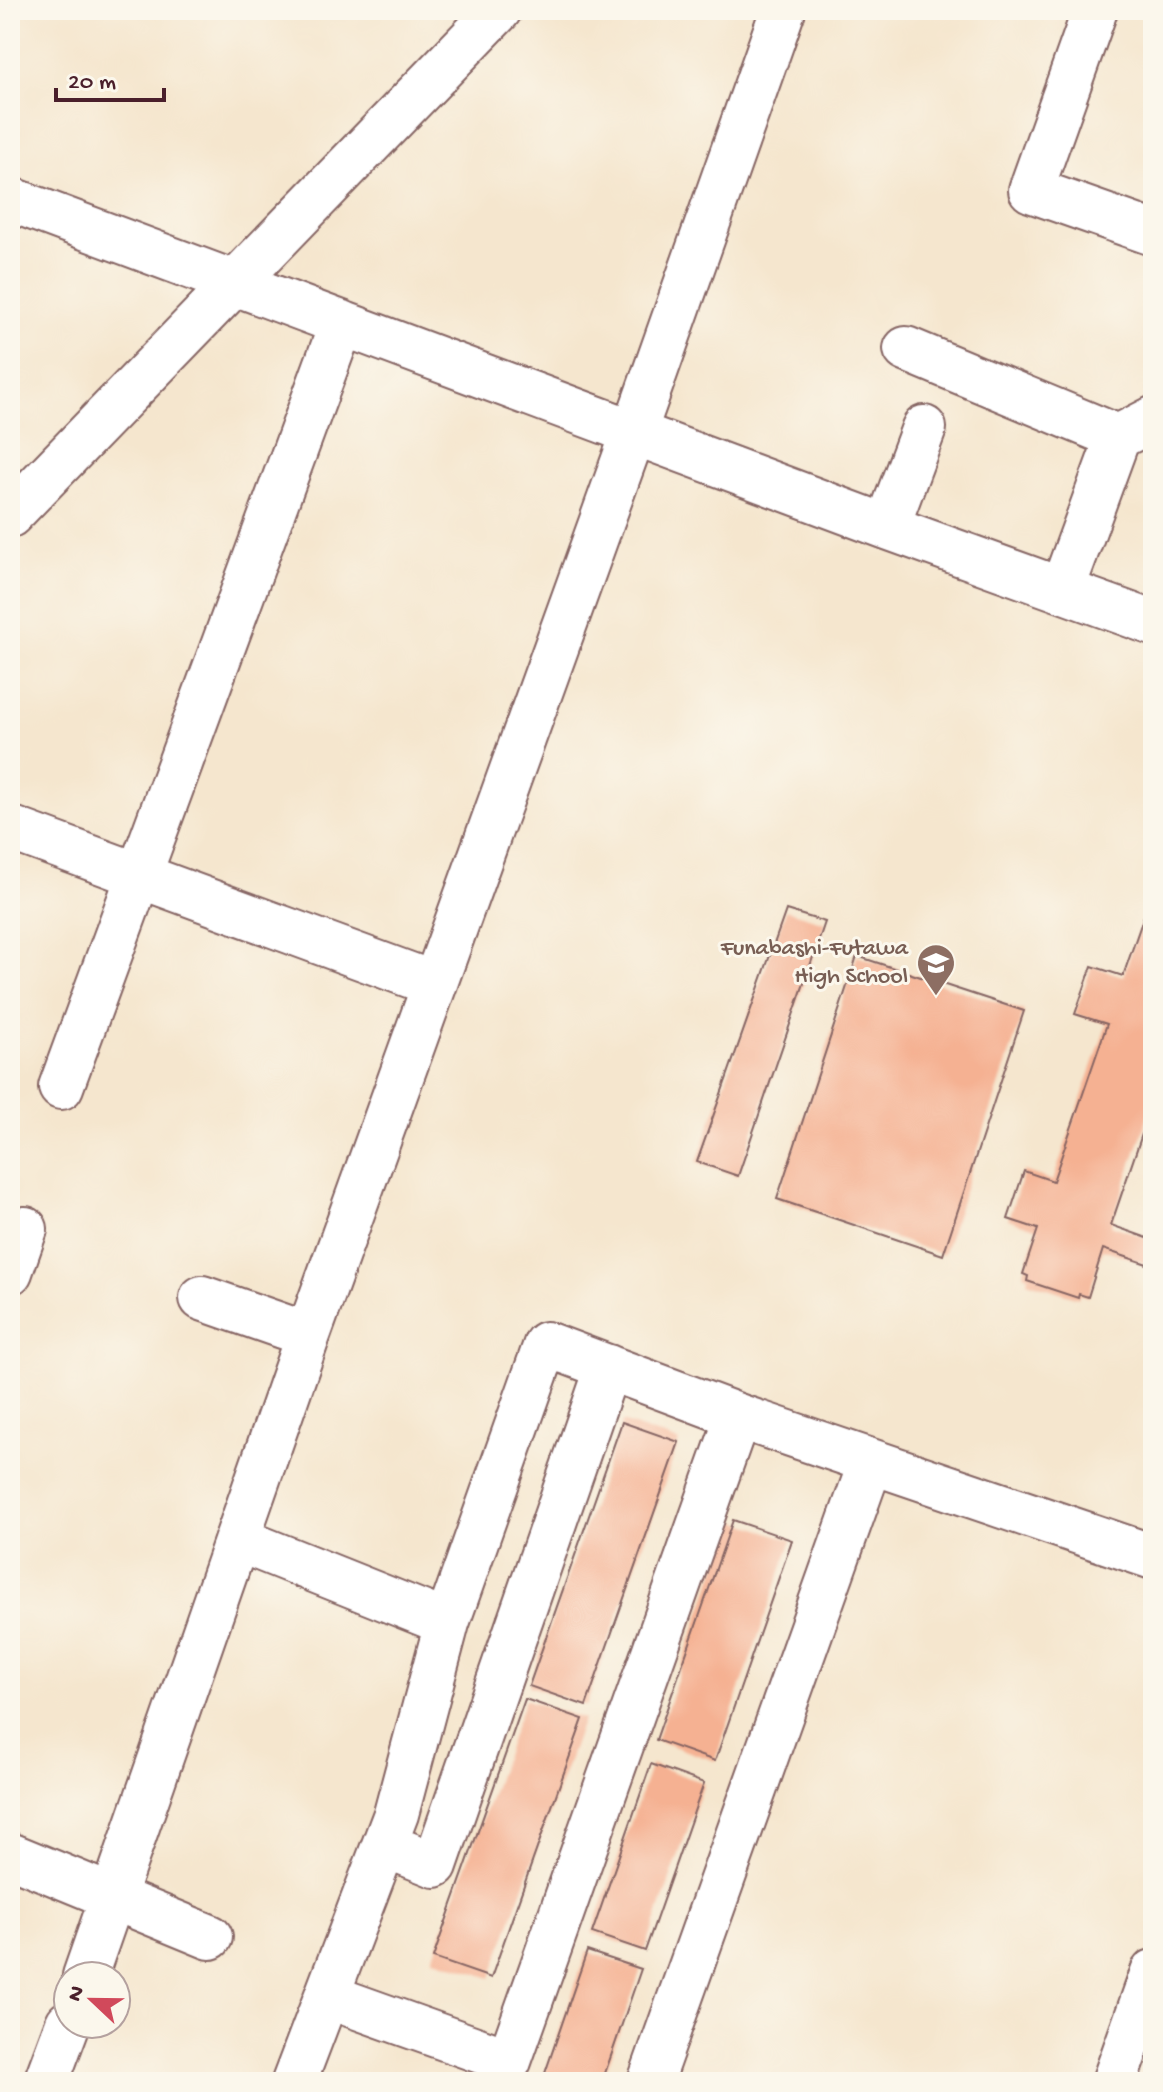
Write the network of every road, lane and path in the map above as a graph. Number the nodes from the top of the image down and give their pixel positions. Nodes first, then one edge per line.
1 (499, 10) edge
2 (783, 10) edge
3 (1095, 10) edge
4 (10, 199) edge
5 (1153, 233) edge
6 (235, 282) junction
7 (342, 323) junction
8 (906, 349) dead end
9 (924, 428) dead end
10 (1136, 428) edge
11 (634, 432) junction
12 (16, 494) edge
13 (887, 527) junction
14 (1062, 590) junction
15 (1153, 623) edge
16 (10, 828) edge
17 (137, 875) junction
18 (434, 984) junction
19 (61, 1087) dead end
20 (25, 1229) dead end
21 (10, 1272) edge
22 (202, 1298) dead end
23 (308, 1335) junction
24 (608, 1367) junction
25 (738, 1416) junction
26 (871, 1462) junction
27 (237, 1539) junction
28 (1153, 1557) edge
29 (447, 1623) junction
30 (385, 1845) junction
31 (10, 1855) edge
32 (113, 1898) junction
33 (210, 1937) dead end
34 (91, 1960) edge
35 (1153, 1972) edge
36 (327, 1996) junction
37 (62, 2040) edge
38 (46, 2082) edge
39 (294, 2082) edge
40 (650, 2082) edge
41 (1114, 2082) edge

1 - 6 street
2 - 11 street
3 - 5 street
4 - 6 street
6 - 7 street
6 - 12 street
7 - 11 street
7 - 17 street
8 - 10 street
9 - 13 street
10 - 14 street
11 - 13 street
11 - 18 street
13 - 14 street
14 - 15 street
16 - 17 street
17 - 18 street
17 - 19 street
18 - 23 street
20 - 21 street
22 - 23 street
23 - 27 street
24 - 25 street
24 - 29 street
24 - 30 street
25 - 26 street
25 - 36 street
26 - 28 street
26 - 40 street
27 - 29 street
27 - 32 street
29 - 30 street
30 - 36 street
31 - 32 street
32 - 33 street
32 - 34 street
35 - 41 street
36 - 39 street
37 - 38 street

